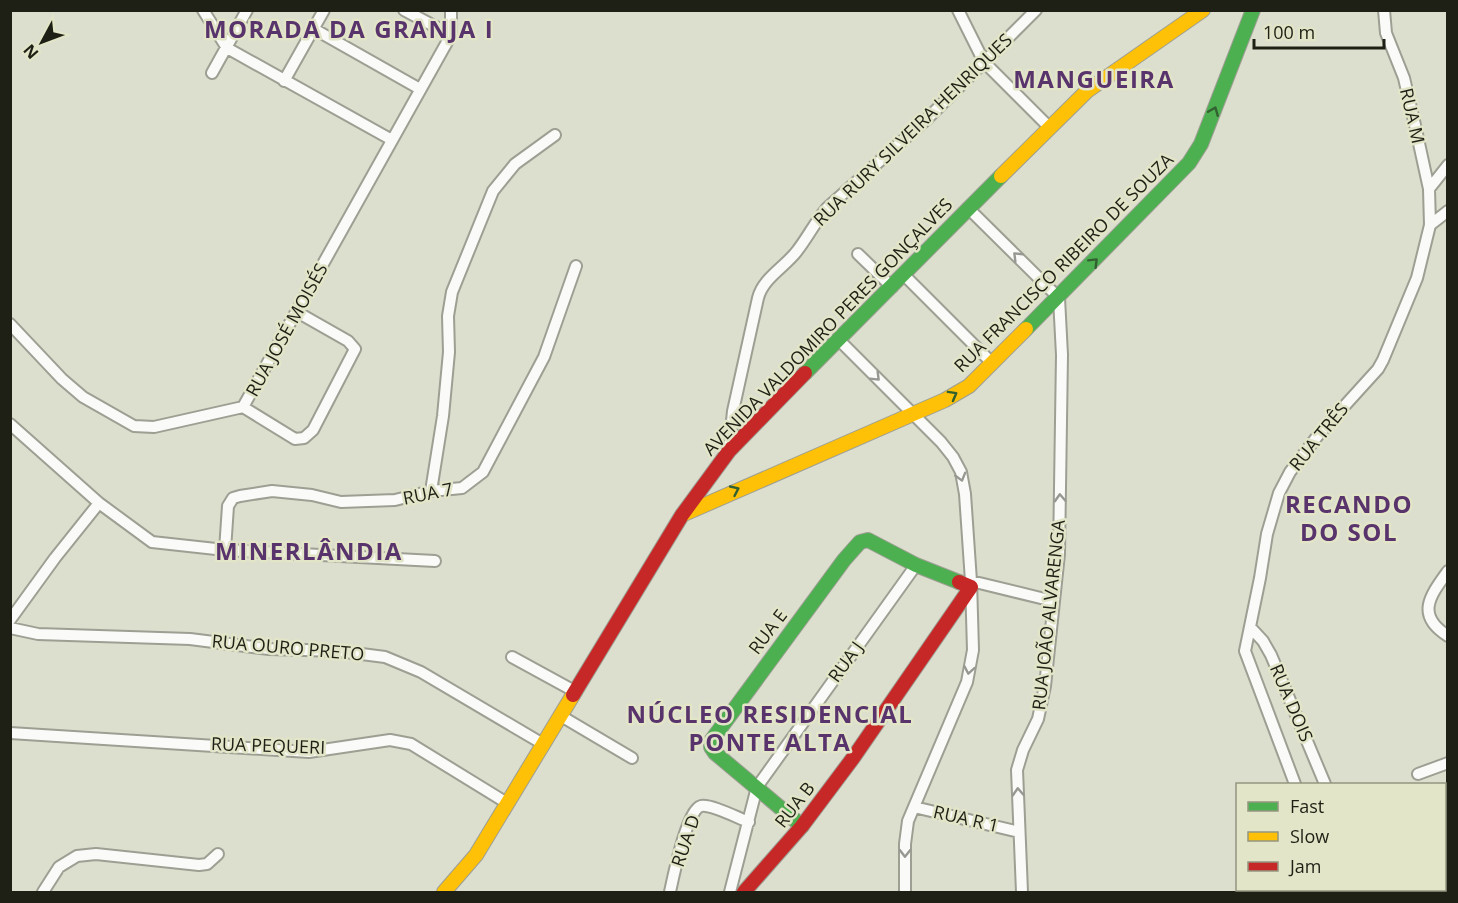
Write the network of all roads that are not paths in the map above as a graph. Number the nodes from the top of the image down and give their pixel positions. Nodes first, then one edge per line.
1 (203, 10) edge
2 (248, 10) edge
3 (324, 10) edge
4 (404, 10) edge
5 (452, 10) edge
6 (957, 10) edge
7 (1036, 10) edge
8 (1203, 10) edge
9 (1253, 10) edge
10 (1384, 10) edge
11 (314, 29) junction
12 (451, 35) junction
13 (227, 48) junction
14 (984, 62) junction
15 (212, 73) dead end
16 (284, 81) junction
17 (420, 89) junction
18 (1050, 128) junction
19 (555, 135) dead end
20 (392, 140) junction
21 (1448, 165) edge
22 (1429, 189) junction
23 (968, 208) junction
24 (1448, 211) edge
25 (1431, 225) junction
26 (858, 254) dead end
27 (576, 266) dead end
28 (904, 275) junction
29 (892, 287) junction
30 (1059, 297) junction
31 (297, 312) junction
32 (10, 324) edge
33 (839, 340) junction
34 (992, 363) junction
35 (243, 407) junction
36 (914, 414) junction
37 (10, 424) edge
38 (729, 452) junction
39 (701, 489) junction
40 (431, 491) junction
41 (712, 501) junction
42 (99, 503) junction
43 (682, 514) junction
44 (225, 549) junction
45 (435, 561) dead end
46 (916, 566) junction
47 (1448, 571) edge
48 (971, 584) junction
49 (1053, 601) junction
50 (10, 620) edge
51 (1250, 627) junction
52 (10, 628) edge
53 (1448, 636) edge
54 (512, 657) dead end
55 (576, 692) junction
56 (561, 716) junction
57 (10, 733) edge
58 (543, 744) junction
59 (632, 758) dead end
60 (1448, 763) edge
61 (1418, 774) dead end
62 (1295, 783) edge
63 (1325, 783) edge
64 (757, 787) junction
65 (507, 803) junction
66 (914, 807) junction
67 (749, 822) junction
68 (802, 826) junction
69 (1019, 832) junction
70 (218, 854) dead end
71 (43, 892) edge
72 (444, 892) edge
73 (669, 892) edge
74 (730, 892) edge
75 (744, 892) edge
76 (905, 892) edge
77 (1022, 892) edge

1 - 13 street
2 - 13 street
3 - 11 street
4 - 12 street
5 - 12 street, RUA JOSÉ MOISÉS
6 - 14 street
7 - 14 street, RUA RURY SILVEIRA HENRIQUES
8 - 18 street, AVENIDA VALDOMIRO PERES GONÇALVES
30 -> 9 street, RUA FRANCISCO RIBEIRO DE SOUZA
10 - 22 street, RUA M
11 - 16 street
11 - 17 street
12 - 17 street, RUA JOSÉ MOISÉS
13 - 15 street
13 - 16 street
14 - 18 street
14 - 38 street, RUA RURY SILVEIRA HENRIQUES
16 - 20 street
17 - 20 street, RUA JOSÉ MOISÉS
18 - 23 street, AVENIDA VALDOMIRO PERES GONÇALVES
19 - 40 street
20 - 31 street, RUA JOSÉ MOISÉS
21 - 22 street
22 - 25 street, RUA M
23 - 28 street, AVENIDA VALDOMIRO PERES GONÇALVES
30 -> 23 street
24 - 25 street
25 - 51 street, RUA TRÊS
26 - 29 street
27 - 40 street, RUA 7
28 - 29 street, AVENIDA VALDOMIRO PERES GONÇALVES
28 - 34 street
29 - 33 street, AVENIDA VALDOMIRO PERES GONÇALVES
30 - 34 street, RUA FRANCISCO RIBEIRO DE SOUZA
49 -> 30 street, RUA JOÃO ALVARENGA
31 - 35 street, RUA JOSÉ MOISÉS
31 - 35 street
32 - 35 street, RUA JOSÉ MOISÉS
33 -> 36 street
33 - 38 street, AVENIDA VALDOMIRO PERES GONÇALVES
36 -> 34 street, RUA FRANCISCO RIBEIRO DE SOUZA
41 -> 36 street, RUA FRANCISCO RIBEIRO DE SOUZA
36 -> 48 street
37 - 42 street
38 - 39 street, AVENIDA VALDOMIRO PERES GONÇALVES
39 - 41 street
39 - 43 street, AVENIDA VALDOMIRO PERES GONÇALVES
40 - 44 street, RUA 7
41 - 43 street, RUA FRANCISCO RIBEIRO DE SOUZA
42 - 44 street
42 - 50 street
43 - 55 street, AVENIDA VALDOMIRO PERES GONÇALVES
44 - 45 street
46 - 48 street, RUA E
46 - 64 street, RUA J
46 - 64 street, RUA E
47 - 53 street
48 - 49 street, RUA E
48 -> 66 street
48 - 68 street, RUA B
69 -> 49 street, RUA JOÃO ALVARENGA
51 - 62 street, RUA TRÊS
51 - 63 street, RUA DOIS
52 - 58 street, RUA OURO PRETO
54 - 55 street
55 - 56 street, AVENIDA VALDOMIRO PERES GONÇALVES
56 - 58 street, AVENIDA VALDOMIRO PERES GONÇALVES
56 - 59 street
57 - 65 street, RUA PEQUERI
58 - 65 street, AVENIDA VALDOMIRO PERES GONÇALVES
60 - 61 street
64 - 67 street, RUA J
64 - 68 street, RUA E
65 - 72 street, AVENIDA VALDOMIRO PERES GONÇALVES
66 - 69 street, RUA R 1
66 -> 76 street
67 - 73 street, RUA D
67 - 74 street, RUA J
68 - 75 street, RUA B
69 - 77 street, RUA JOÃO ALVARENGA
70 - 71 street

